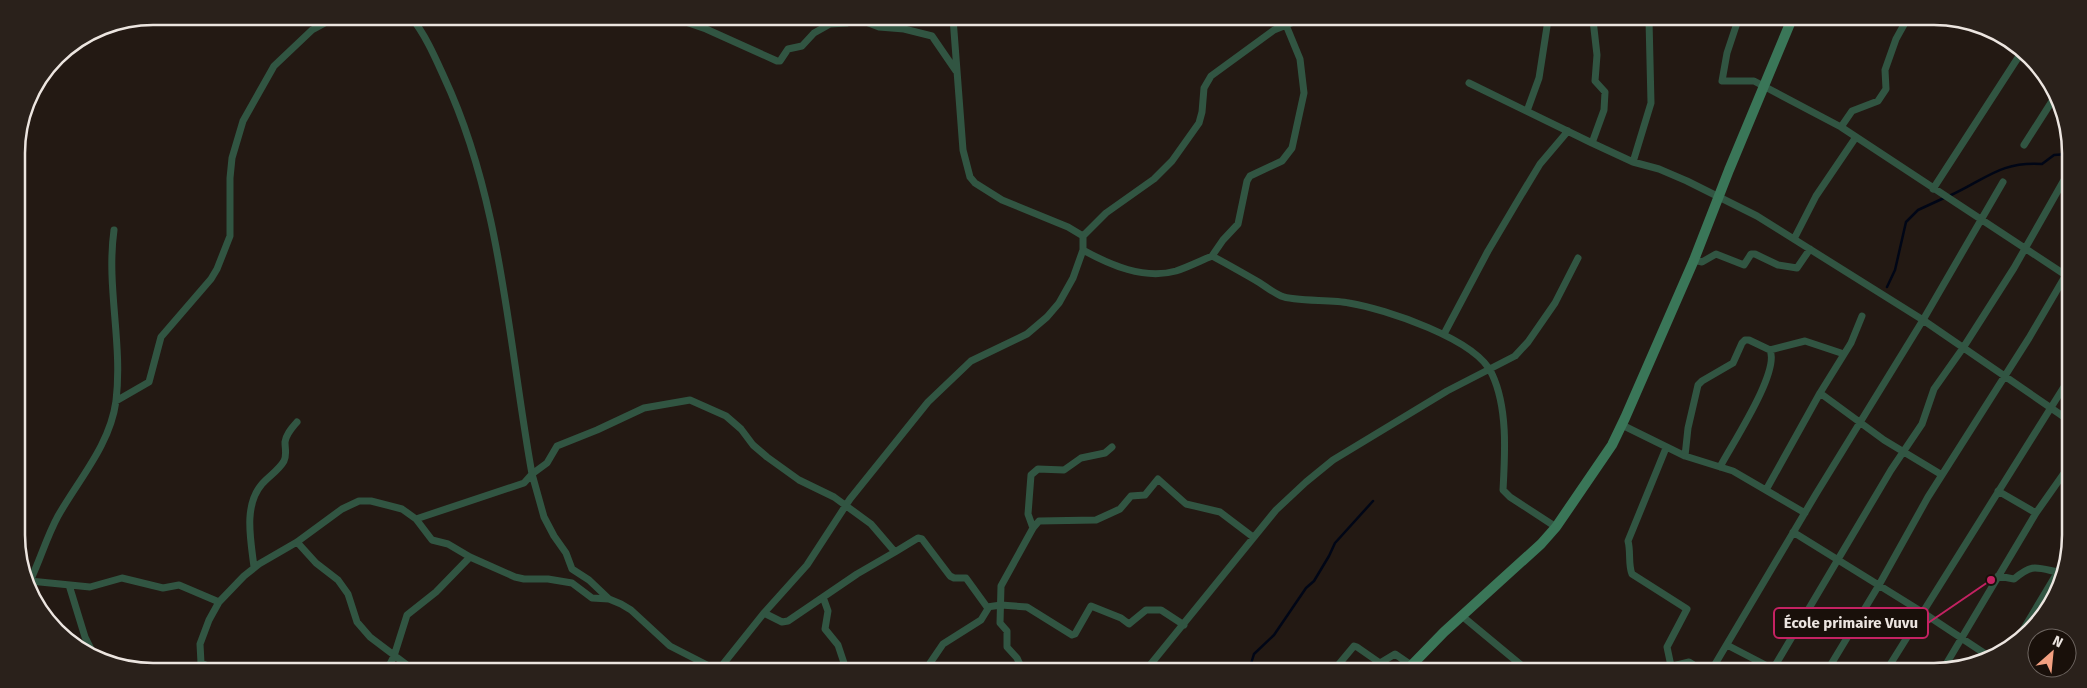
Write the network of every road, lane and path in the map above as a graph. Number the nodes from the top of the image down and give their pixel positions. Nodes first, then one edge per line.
1 (322, 25) edge
2 (416, 25) edge
3 (694, 25) edge
4 (828, 25) edge
5 (875, 25) edge
6 (954, 25) edge
7 (1286, 25) joint
8 (1547, 25) edge
9 (1594, 25) edge
10 (1649, 25) edge
11 (1736, 25) edge
12 (1789, 25) edge
13 (1904, 25) edge
14 (2019, 57) edge
15 (958, 74) junction
16 (1469, 83) dead end
17 (1763, 86) junction
18 (2051, 102) edge
19 (1527, 111) junction
20 (1841, 126) junction
21 (1568, 131) junction
22 (1856, 137) junction
23 (1592, 143) junction
24 (2024, 145) dead end
25 (1633, 162) junction
26 (2003, 182) dead end
27 (2062, 184) edge
28 (1934, 189) junction
29 (1718, 196) junction
30 (1980, 220) junction
31 (114, 230) dead end
32 (1083, 236) junction
33 (1794, 239) junction
34 (1083, 250) junction
35 (1810, 250) junction
36 (2025, 250) junction
37 (1212, 256) junction
38 (1578, 258) dead end
39 (1694, 260) junction
40 (2062, 272) edge
41 (2062, 283) edge
42 (1862, 316) dead end
43 (1923, 320) junction
44 (1444, 334) junction
45 (1963, 348) junction
46 (1770, 350) junction
47 (1844, 354) junction
48 (1490, 368) junction
49 (2005, 376) junction
50 (2062, 390) edge
51 (1820, 393) junction
52 (116, 401) junction
53 (2050, 408) junction
54 (2062, 416) edge
55 (1861, 421) junction
56 (296, 422) dead end
57 (1622, 425) junction
58 (1112, 447) dead end
59 (1666, 448) junction
60 (1903, 452) junction
61 (1685, 456) junction
62 (1720, 467) junction
63 (532, 474) junction
64 (1942, 475) junction
65 (2062, 475) edge
66 (1766, 490) junction
67 (1998, 491) junction
68 (846, 505) junction
69 (1805, 513) junction
70 (2036, 514) junction
71 (416, 519) junction
72 (1556, 527) junction
73 (1033, 528) junction
74 (1793, 532) junction
75 (1253, 537) junction
76 (297, 542) junction
77 (895, 552) junction
78 (470, 557) junction
79 (1837, 559) junction
80 (254, 567) junction
81 (2057, 572) edge
82 (2056, 574) edge
83 (1998, 576) junction
84 (32, 577) edge
85 (34, 582) edge
86 (69, 585) junction
87 (1879, 585) junction
88 (823, 597) junction
89 (609, 599) junction
90 (219, 602) junction
91 (1001, 605) junction
92 (989, 607) junction
93 (1922, 612) junction
94 (764, 613) junction
95 (1462, 616) junction
96 (2027, 623) edge
97 (1184, 625) junction
98 (1961, 638) junction
99 (90, 646) edge
100 (1727, 646) junction
101 (1984, 653) edge
102 (394, 656) junction
103 (1947, 662) edge
104 (200, 663) edge
105 (390, 663) edge
106 (404, 663) edge
107 (706, 663) edge
108 (723, 663) edge
109 (844, 663) edge
110 (930, 663) edge
111 (1019, 663) edge
112 (1152, 663) edge
113 (1340, 663) edge
114 (1377, 663) edge
115 (1383, 663) edge
116 (1404, 663) edge
117 (1414, 663) edge
118 (1518, 663) edge
119 (1670, 663) edge
120 (1716, 663) edge
121 (1761, 663) edge
122 (1779, 663) edge
123 (1832, 663) edge
124 (1891, 663) edge

1 - 52 street
2 - 63 street
3 - 4 street
5 - 15 street
6 - 15 street
7 - 32 street
7 - 37 street
8 - 19 street
9 - 23 street
10 - 25 street
11 - 17 street
12 - 17 street
13 - 20 street
14 - 28 street
15 - 32 street
16 - 19 street
17 - 20 street
17 - 29 street
18 - 24 street
19 - 21 street
20 - 22 street
21 - 23 street
21 - 44 street
22 - 28 street
22 - 33 street
23 - 25 street
25 - 29 street
26 - 30 street
27 - 36 street
28 - 30 street
29 - 33 street
29 - 39 street
30 - 36 street
30 - 43 street
31 - 52 street
32 - 34 street
33 - 35 street
34 - 37 street
34 - 68 street
35 - 39 street
35 - 43 street
36 - 40 street
36 - 45 street
37 - 44 street
38 - 48 street
39 - 57 street
41 - 49 street
42 - 47 street
43 - 45 street
43 - 55 street
44 - 48 street
45 - 49 street
45 - 60 street
46 - 47 street
46 - 61 street
46 - 62 street
47 - 51 street
48 - 72 street
48 - 75 street
49 - 53 street
49 - 64 street
50 - 53 street
51 - 55 street
51 - 66 street
52 - 84 street
53 - 54 street
53 - 67 street
55 - 60 street
55 - 69 street
56 - 80 street
57 - 59 street
57 - 72 street
58 - 73 street
59 - 61 street
59 - 119 street
60 - 64 street
60 - 79 street
61 - 62 street
62 - 66 street
63 - 68 street
63 - 71 street
63 - 89 street
64 - 87 street
65 - 70 street
66 - 69 street
67 - 70 street
67 - 93 street
68 - 77 street
68 - 94 street
69 - 74 street
70 - 83 street
71 - 76 street
71 - 78 street
72 - 95 street
73 - 75 street
73 - 91 street
74 - 79 street
74 - 100 street
75 - 97 street
76 - 80 street
76 - 102 street
77 - 88 street
77 - 92 street
78 - 89 street
78 - 102 street
79 - 87 street
79 - 122 street
80 - 90 street
81 - 83 street
82 - 96 street
83 - 98 street
85 - 86 street
86 - 90 street
86 - 99 street
87 - 93 street
87 - 123 street
88 - 94 street
88 - 109 street
89 - 107 street
90 - 104 street
91 - 92 street
91 - 97 street
91 - 111 street
92 - 110 street
93 - 98 street
93 - 124 street
94 - 108 street
95 - 117 street
95 - 118 street
97 - 112 street
98 - 101 street
98 - 103 street
100 - 120 street
100 - 121 street
102 - 105 street
102 - 106 street
113 - 114 street
115 - 116 street

